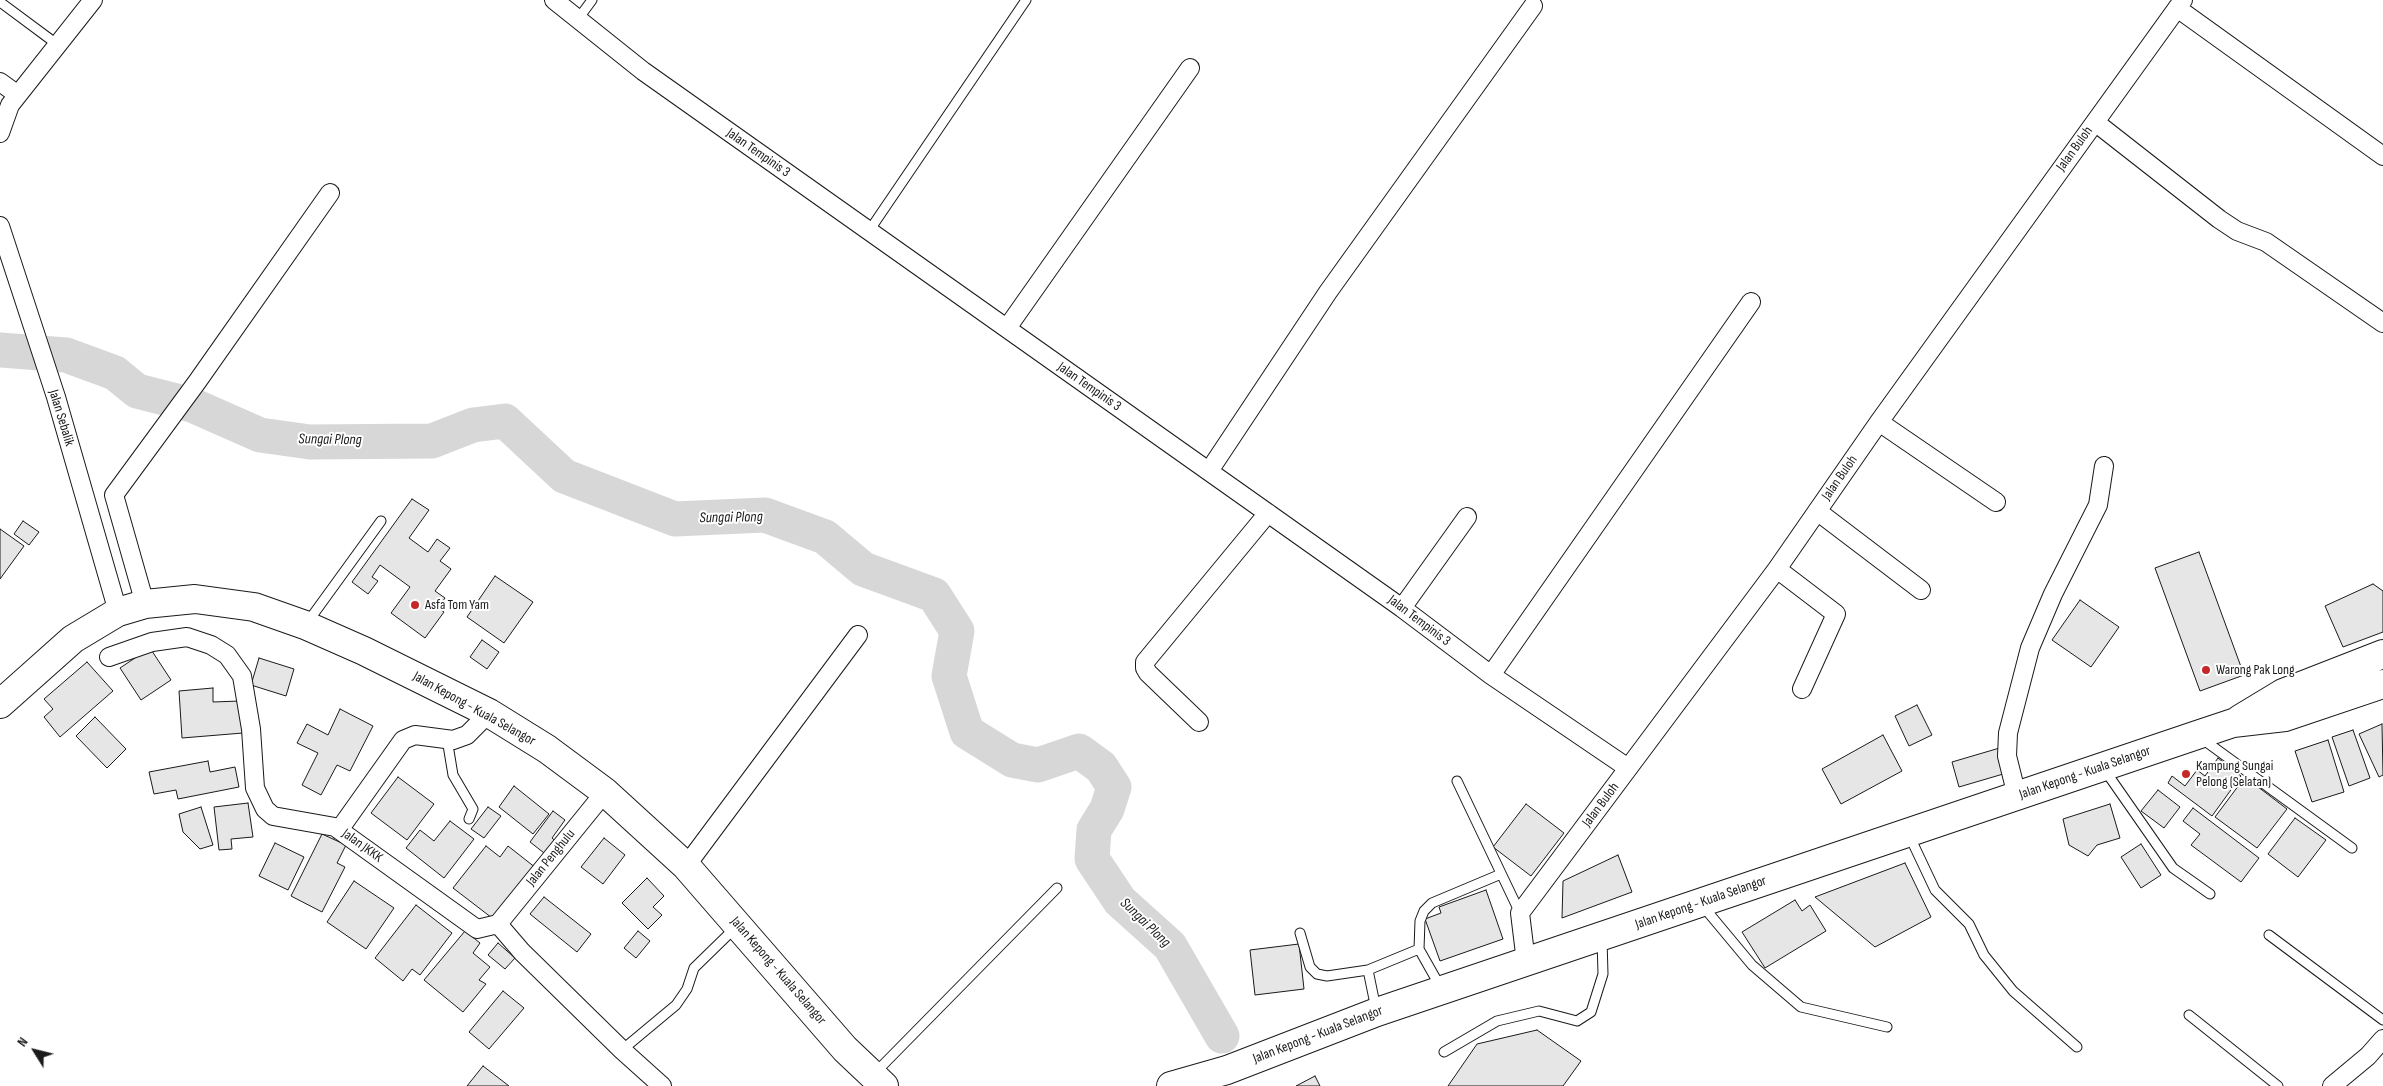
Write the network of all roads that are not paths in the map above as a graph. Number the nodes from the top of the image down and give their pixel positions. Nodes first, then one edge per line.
1 (93, 0) edge
2 (554, 0) edge
3 (592, 0) edge
4 (1026, 0) edge
5 (0, 2) edge
6 (2180, 4) edge
7 (1533, 6) dead end
8 (578, 19) junction
9 (58, 45) junction
10 (1190, 68) dead end
11 (0, 82) edge
12 (18, 95) junction
13 (2095, 122) junction
14 (0, 133) edge
15 (2383, 156) edge
16 (330, 193) dead end
17 (0, 226) edge
18 (869, 231) junction
19 (1751, 302) dead end
20 (2383, 323) edge
21 (1006, 328) junction
22 (1879, 422) junction
23 (2104, 466) dead end
24 (1209, 471) junction
25 (114, 495) junction
26 (86, 502) junction
27 (1996, 502) dead end
28 (1817, 511) junction
29 (1268, 513) junction
30 (1467, 517) dead end
31 (380, 521) dead end
32 (1777, 570) junction
33 (1921, 590) dead end
34 (145, 604) junction
35 (1402, 608) junction
36 (118, 612) junction
37 (305, 625) junction
38 (858, 636) dead end
39 (2383, 654) edge
40 (109, 657) dead end
41 (1491, 675) junction
42 (2383, 684) edge
43 (1802, 690) dead end
44 (0, 704) edge
45 (489, 714) junction
46 (1199, 722) dead end
47 (2233, 723) junction
48 (2197, 734) junction
49 (447, 739) junction
50 (2102, 767) junction
51 (1628, 768) junction
52 (1457, 781) dead end
53 (605, 792) junction
54 (2017, 796) junction
55 (469, 819) dead end
56 (339, 830) junction
57 (1908, 833) junction
58 (2352, 848) dead end
59 (686, 866) junction
60 (1501, 874) junction
61 (1057, 888) dead end
62 (2210, 894) dead end
63 (1700, 903) junction
64 (1520, 913) junction
65 (498, 924) junction
66 (738, 925) junction
67 (1300, 933) dead end
68 (2268, 935) dead end
69 (1602, 936) junction
70 (1419, 949) junction
71 (1526, 962) junction
72 (1368, 970) junction
73 (1442, 990) junction
74 (1377, 1012) junction
75 (2189, 1015) dead end
76 (2383, 1020) edge
77 (1887, 1028) dead end
78 (2383, 1039) edge
79 (2077, 1047) dead end
80 (622, 1050) junction
81 (1444, 1052) dead end
82 (878, 1081) edge
83 (662, 1086) edge
84 (1171, 1086) edge
85 (2278, 1086) edge
86 (2332, 1086) edge

1 - 9 street
2 - 8 street, Jalan Tempinis 3
3 - 8 lane
4 - 18 lane
5 - 9 lane
6 - 13 street, Jalan Buloh
6 - 15 street
7 - 24 street
8 - 18 street, Jalan Tempinis 3
9 - 12 street
10 - 21 street
11 - 12 street
12 - 14 street
13 - 20 street
13 - 22 street, Jalan Buloh
16 - 25 street
17 - 26 street, Jalan Sebalik
18 - 21 street, Jalan Tempinis 3
19 - 41 street
21 - 24 street, Jalan Tempinis 3
22 - 27 street
22 - 28 street, Jalan Buloh
23 - 54 street
24 - 29 street, Jalan Tempinis 3
25 - 26 street
25 - 34 street
26 - 36 street, Jalan Sebalik
28 - 32 street, Jalan Buloh
28 - 33 street
29 - 35 street, Jalan Tempinis 3
29 - 46 street
30 - 35 street
31 - 37 lane
32 - 43 street
32 - 51 street, Jalan Buloh
34 - 36 highway, Jalan Kepong - Kuala Selangor
34 - 37 highway, Jalan Kepong - Kuala Selangor
35 - 41 street, Jalan Tempinis 3
36 - 44 highway, Jalan Kepong - Kuala Selangor
37 - 45 highway, Jalan Kepong - Kuala Selangor
38 - 59 street
39 - 47 highway, Jalan Kepong - Kuala Selangor
40 - 56 street, Jalan JKKK
41 - 51 street, Jalan Tempinis 3
42 - 47 highway, Jalan Kepong - Kuala Selangor
45 - 49 street
45 - 53 highway, Jalan Kepong - Kuala Selangor
47 - 48 highway, Jalan Kepong - Kuala Selangor
48 - 50 highway, Jalan Kepong - Kuala Selangor
48 - 58 lane
49 - 55 lane
49 - 56 street
50 - 54 highway, Jalan Kepong - Kuala Selangor
50 - 62 lane
51 - 64 street, Jalan Buloh
52 - 60 lane
53 - 59 highway, Jalan Kepong - Kuala Selangor
53 - 65 street, Jalan Penghulu
54 - 57 highway, Jalan Kepong - Kuala Selangor
56 - 65 street, Jalan JKKK
57 - 63 highway, Jalan Kepong - Kuala Selangor
57 - 79 lane
59 - 66 highway, Jalan Kepong - Kuala Selangor
60 - 64 lane
60 - 70 lane
61 - 82 lane
63 - 69 highway, Jalan Kepong - Kuala Selangor
63 - 77 lane
64 - 71 street
65 - 80 street
66 - 80 lane
66 - 82 highway, Jalan Kepong - Kuala Selangor
67 - 72 lane
68 - 76 lane
69 - 71 highway, Jalan Kepong - Kuala Selangor
69 - 81 lane
70 - 72 lane
70 - 73 lane
71 - 73 highway, Jalan Kepong - Kuala Selangor
72 - 74 lane
73 - 74 highway, Jalan Kepong - Kuala Selangor
74 - 84 highway, Jalan Kepong - Kuala Selangor
75 - 85 lane
78 - 86 street
80 - 83 street

